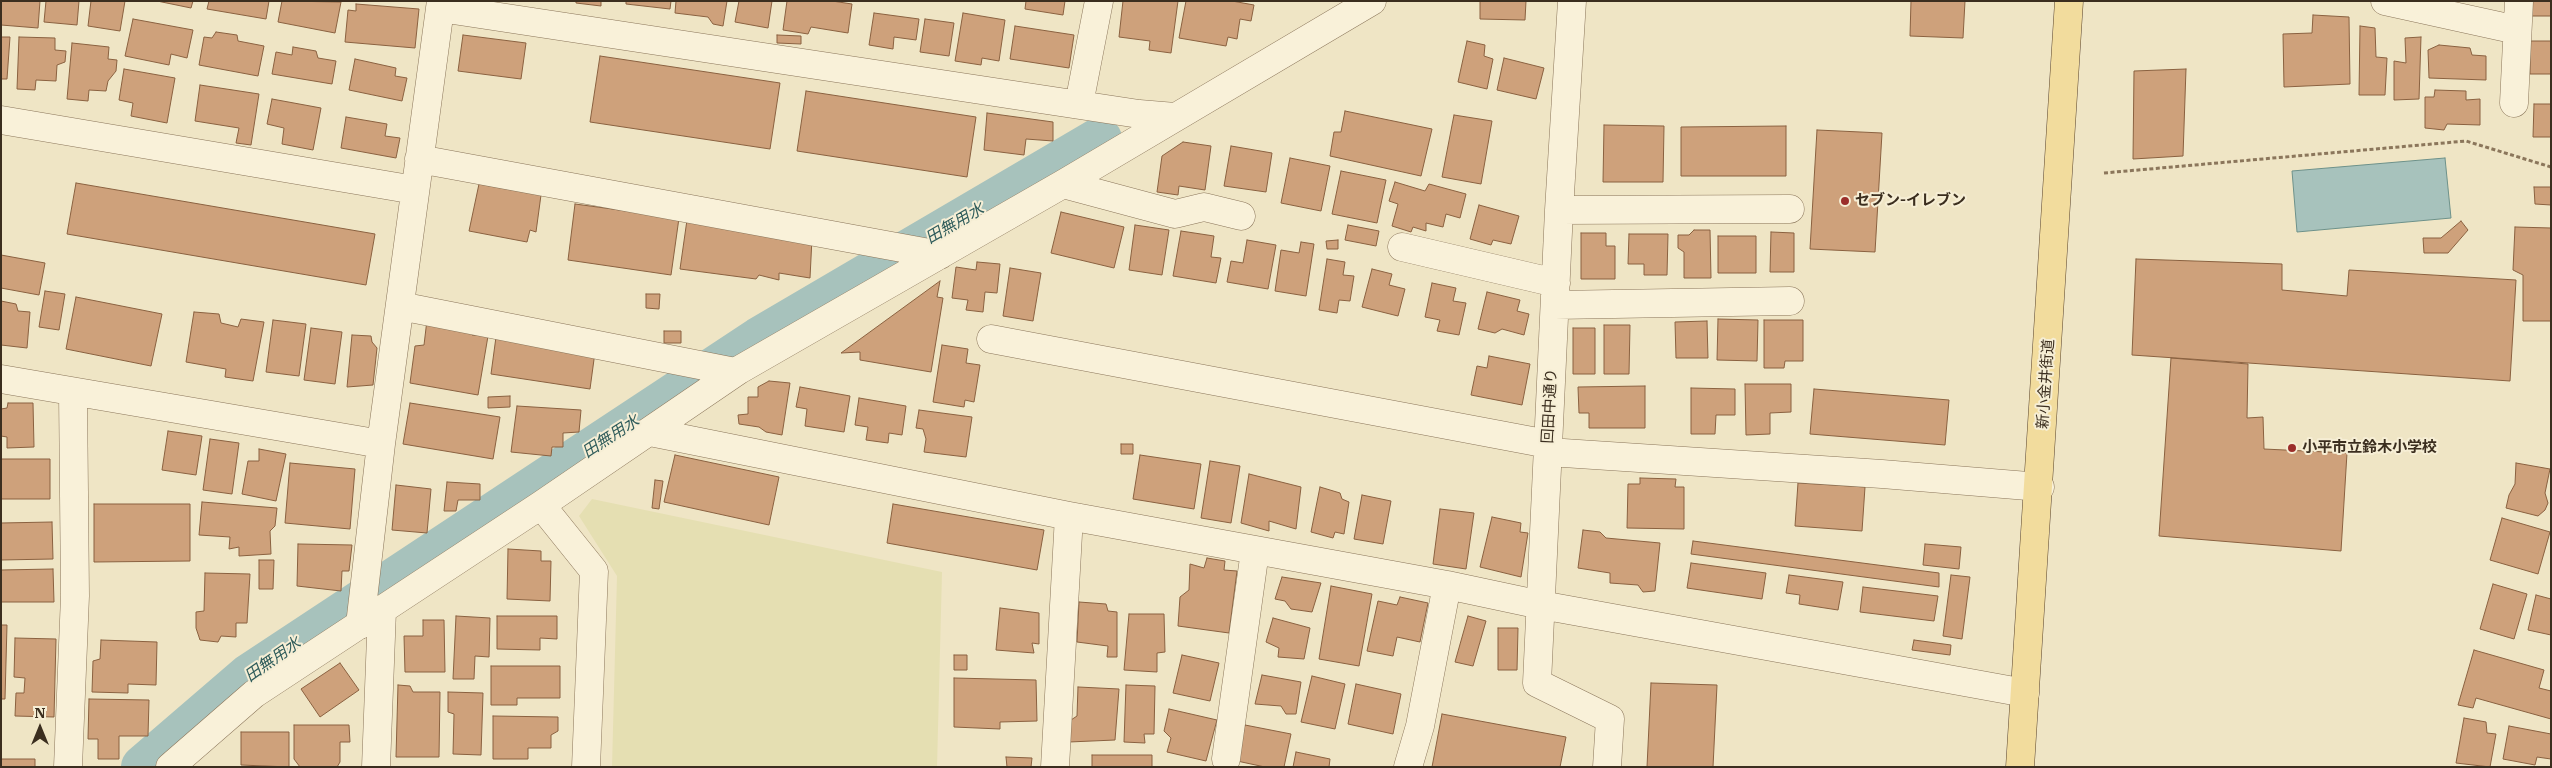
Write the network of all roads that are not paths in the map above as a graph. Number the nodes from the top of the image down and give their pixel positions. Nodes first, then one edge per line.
1 (1099, 1) edge
2 (1372, 1) edge
3 (1572, 1) edge
4 (2069, 1) edge
5 (2385, 1) edge
6 (2519, 1) edge
7 (440, 5) edge
8 (2518, 30) junction
9 (2514, 103) dead end
10 (1079, 104) junction
11 (1175, 117) junction
12 (1, 120) edge
13 (419, 159) junction
14 (1063, 184) junction
15 (415, 190) junction
16 (1790, 209) dead end
17 (1559, 210) junction
18 (1241, 216) dead end
19 (1402, 247) dead end
20 (938, 254) junction
21 (1555, 294) junction
22 (1790, 300) dead end
23 (400, 306) junction
24 (991, 340) dead end
25 (725, 370) junction
26 (1, 379) edge
27 (73, 392) junction
28 (650, 432) junction
29 (381, 444) junction
30 (1548, 448) junction
31 (2040, 486) junction
32 (541, 505) junction
33 (1069, 516) junction
34 (1255, 551) junction
35 (1447, 585) junction
36 (373, 601) junction
37 (1541, 606) junction
38 (2025, 693) junction
39 (1226, 759) dead end
40 (68, 767) edge
41 (170, 767) edge
42 (376, 767) edge
43 (586, 767) edge
44 (1055, 767) edge
45 (1408, 767) edge
46 (1607, 767) edge
47 (2020, 767) edge

1 - 10 street
2 - 11 street
3 - 17 street, 回田中通り
4 - 31 main road, 新小金井街道
5 - 8 street
6 - 8 street
7 - 10 street
7 - 13 street
8 - 9 street
10 - 11 street
11 - 14 street
12 - 15 street
13 - 15 street
13 - 20 street
14 - 18 street
14 - 20 street
15 - 23 street
16 - 17 street
17 - 21 street, 回田中通り
19 - 21 street
20 - 25 street
21 - 22 street
21 - 30 street, 回田中通り
23 - 25 street
23 - 29 street
24 - 30 street
25 - 28 street
26 - 27 street
27 - 29 street
27 - 40 street
28 - 32 street
28 - 33 street
29 - 36 street
30 - 31 street
30 - 37 street, 回田中通り
31 - 38 main road, 新小金井街道
32 - 36 street
32 - 43 street
33 - 34 street
33 - 44 street
34 - 35 street
34 - 39 street
35 - 37 street
35 - 45 street
36 - 41 street
36 - 42 street
37 - 38 street
37 - 46 street, 回田中通り
38 - 47 main road, 新小金井街道

